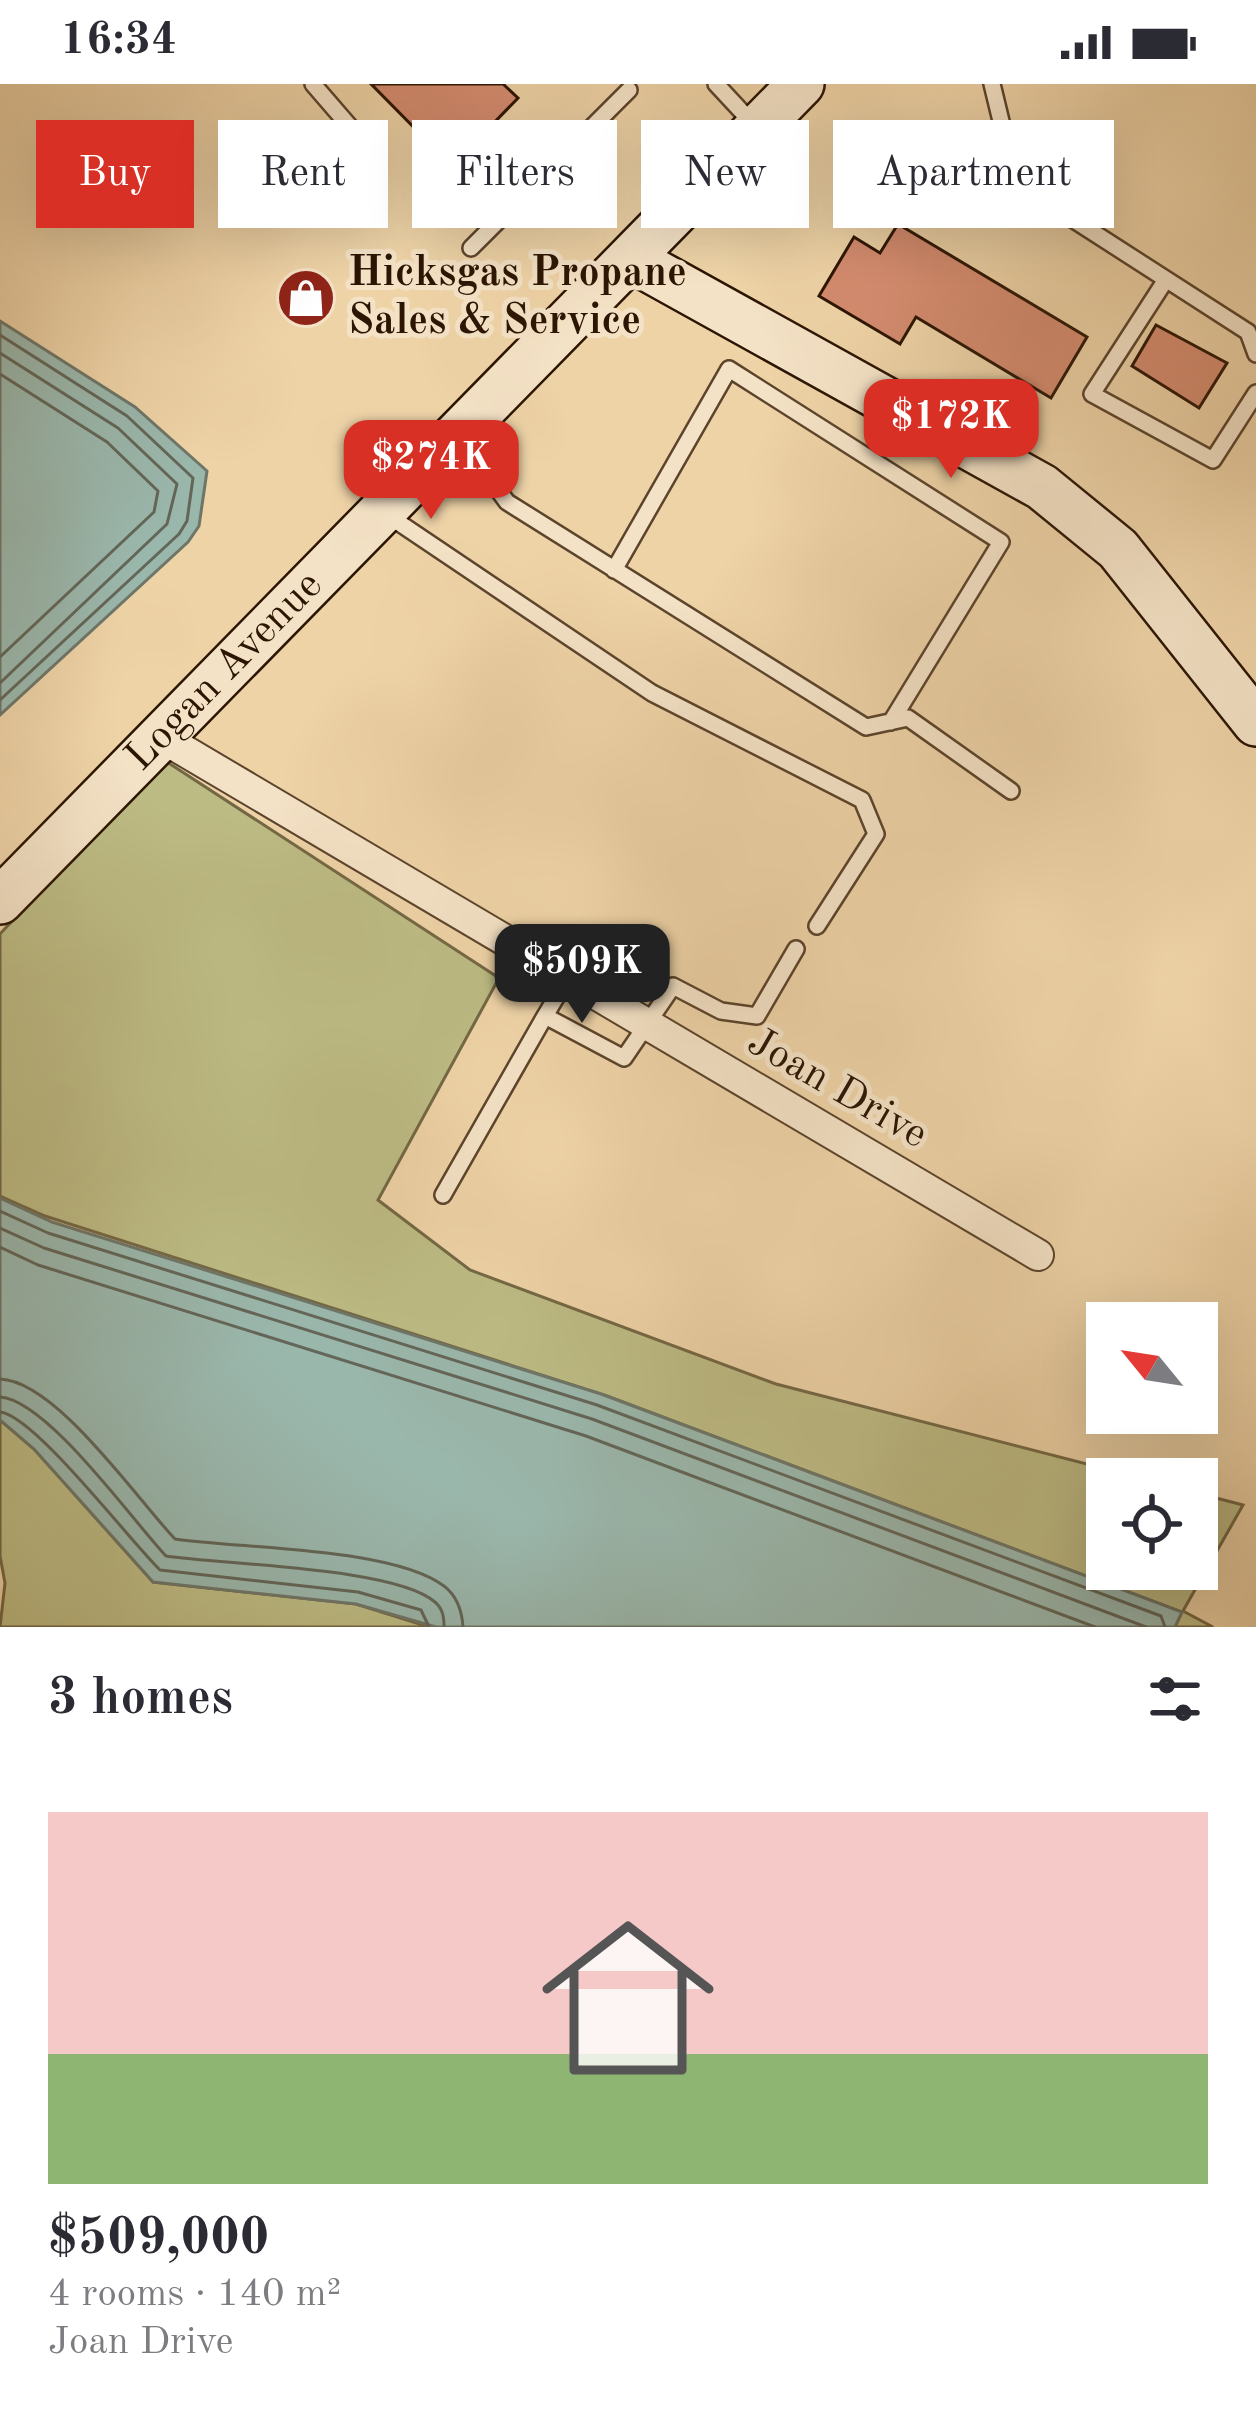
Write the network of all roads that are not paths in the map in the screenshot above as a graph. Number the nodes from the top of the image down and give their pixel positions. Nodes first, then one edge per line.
1 (313, 84) edge
2 (716, 84) edge
3 (801, 84) edge
4 (992, 84) edge
5 (630, 86) edge
6 (345, 120) edge
7 (750, 120) edge
8 (767, 120) edge
9 (664, 228) edge
10 (471, 248) dead end
11 (633, 260) junction
12 (1165, 281) junction
13 (1256, 354) edge
14 (1256, 393) edge
15 (459, 436) junction
16 (383, 512) junction
17 (614, 570) junction
18 (891, 722) junction
19 (1256, 722) edge
20 (161, 737) junction
21 (1011, 791) dead end
22 (0, 902) edge
23 (817, 926) dead end
24 (796, 949) dead end
25 (567, 979) junction
26 (545, 1016) junction
27 (647, 1026) junction
28 (443, 1195) dead end
29 (1037, 1255) dead end

1 - 6 lane
2 - 7 lane
3 - 8 main road, Logan Avenue
4 - 12 lane
5 - 10 lane
9 - 11 main road, Logan Avenue
11 - 15 main road, Logan Avenue
11 - 19 main road
12 - 13 lane
12 - 14 lane
15 - 16 main road, Logan Avenue
15 - 17 lane
16 - 20 main road, Logan Avenue
16 - 23 lane
17 - 18 lane
17 - 18 lane
18 - 21 lane
20 - 22 main road, Logan Avenue
20 - 25 street, Joan Drive
24 - 27 lane
25 - 26 lane
25 - 27 street, Joan Drive
26 - 27 lane
26 - 28 lane
27 - 29 street, Joan Drive

